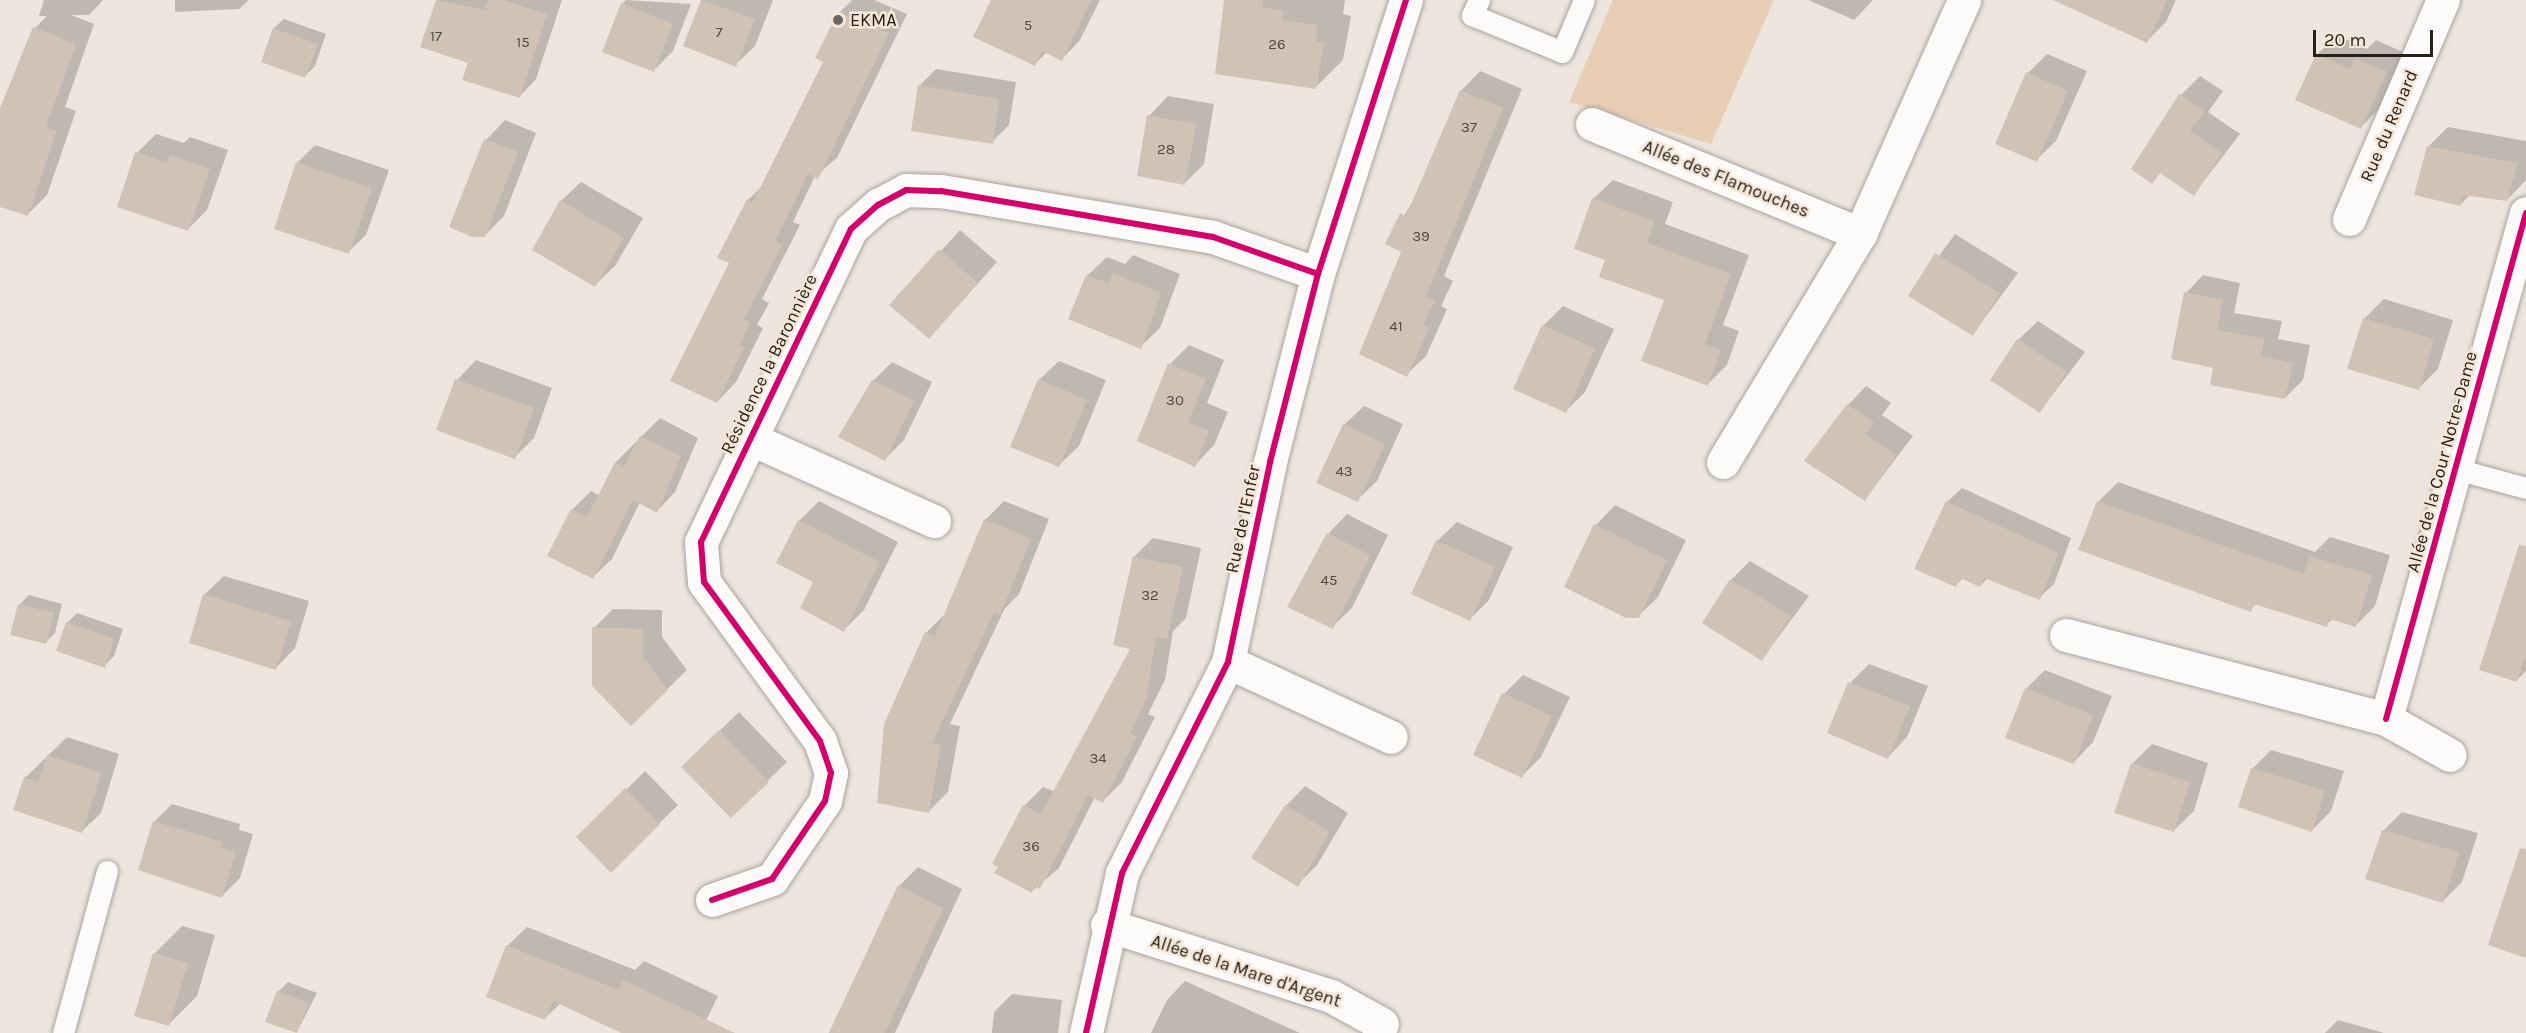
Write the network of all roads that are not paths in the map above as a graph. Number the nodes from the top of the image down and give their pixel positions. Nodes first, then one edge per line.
1 (1406, 0) edge
2 (1479, 0) edge
3 (1584, 0) edge
4 (1964, 0) edge
5 (2443, 0) edge
6 (1592, 124) dead end
7 (2526, 213) edge
8 (2349, 219) dead end
9 (1860, 234) junction
10 (1318, 274) junction
11 (749, 438) junction
12 (1723, 462) dead end
13 (2456, 469) junction
14 (2526, 488) edge
15 (933, 521) dead end
16 (2066, 634) dead end
17 (1228, 662) junction
18 (2386, 719) junction
19 (1392, 737) dead end
20 (2450, 755) dead end
21 (107, 871) dead end
22 (712, 900) dead end
23 (1107, 925) junction
24 (1382, 1024) dead end
25 (63, 1033) edge
26 (1086, 1033) edge

1 - 10 street, Rue de l'Enfer
2 - 3 lane
4 - 9 street
5 - 8 street, Rue du Renard
6 - 9 street, Allée des Flamouches
7 - 13 street, Allée de la Cour Notre-Dame
9 - 12 street
10 - 11 street, Résidence la Baronnière
10 - 17 street, Rue de l'Enfer
11 - 15 street, Résidence la Baronnière
11 - 22 street, Résidence la Baronnière
13 - 14 lane
13 - 18 street, Allée de la Cour Notre-Dame
16 - 18 street
17 - 19 street
17 - 23 street, Rue de l'Enfer
18 - 20 street
21 - 25 lane
23 - 24 street, Allée de la Mare d'Argent
23 - 26 street, Rue de l'Enfer

